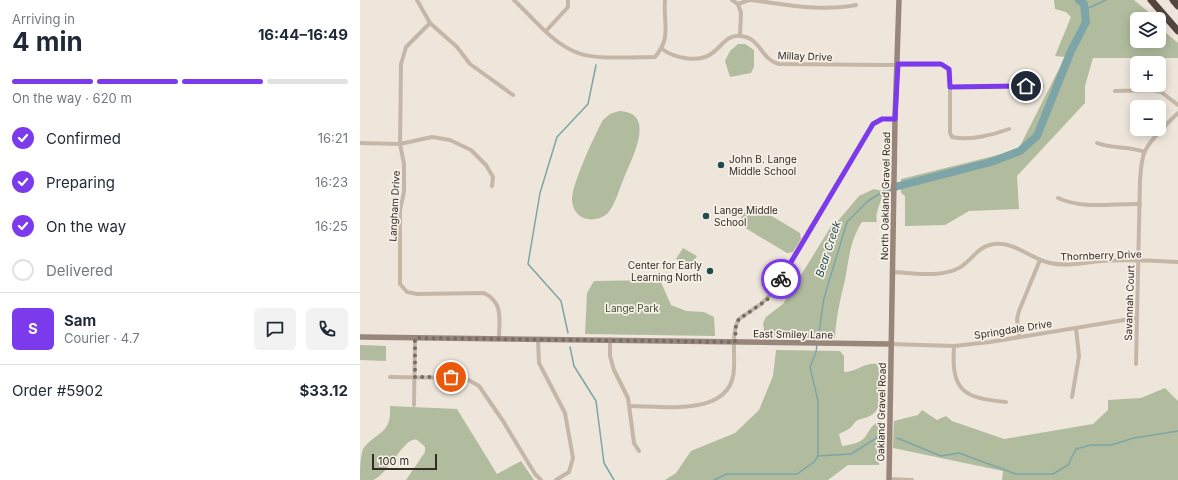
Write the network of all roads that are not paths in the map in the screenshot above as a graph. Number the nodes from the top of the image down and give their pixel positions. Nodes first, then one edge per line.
1 (417, 0) edge
2 (514, 0) edge
3 (568, 0) edge
4 (665, 0) edge
5 (732, 0) edge
6 (749, 0) edge
7 (899, 0) edge
8 (1151, 0) edge
9 (1173, 0) edge
10 (738, 4) junction
11 (856, 4) dead end
12 (1178, 6) edge
13 (430, 24) junction
14 (546, 31) junction
15 (1178, 31) edge
16 (740, 35) junction
17 (662, 49) junction
18 (898, 64) junction
19 (1042, 86) dead end
20 (950, 87) junction
21 (1115, 91) dead end
22 (513, 95) dead end
23 (1178, 105) edge
24 (1178, 112) edge
25 (895, 119) junction
26 (1009, 129) dead end
27 (360, 143) edge
28 (1097, 143) dead end
29 (400, 144) junction
30 (1145, 152) junction
31 (492, 186) dead end
32 (1058, 198) dead end
33 (1140, 204) junction
34 (1040, 260) junction
35 (1139, 261) junction
36 (1178, 262) edge
37 (893, 272) junction
38 (1136, 318) junction
39 (1076, 328) junction
40 (1019, 336) junction
41 (360, 337) edge
42 (415, 338) junction
43 (499, 339) junction
44 (538, 339) junction
45 (610, 339) junction
46 (735, 342) junction
47 (890, 344) junction
48 (954, 346) junction
49 (1136, 364) dead end
50 (390, 377) dead end
51 (415, 377) junction
52 (1072, 398) dead end
53 (1006, 402) dead end
54 (414, 405) dead end
55 (630, 406) junction
56 (639, 451) dead end
57 (889, 479) edge
58 (541, 480) edge
59 (556, 480) edge
60 (912, 480) edge

1 - 13 street
2 - 14 street
3 - 14 street
4 - 17 street
5 - 10 street
6 - 10 street
6 - 11 street
7 - 18 street, North Oakland Gravel Road
8 - 15 highway
9 - 12 highway
10 - 16 street
13 - 22 street
13 - 29 street, Langham Drive
14 - 17 street
16 - 17 street
16 - 18 street, Millay Drive
18 - 20 street, Millay Drive
18 - 25 street, North Oakland Gravel Road
19 - 20 street
20 - 26 street
21 - 23 street
24 - 30 street, Savannah Court
25 - 37 street, North Oakland Gravel Road
25 - 46 street
27 - 29 street
28 - 30 street
29 - 31 street
29 - 43 street, Langham Drive
30 - 33 street, Savannah Court
32 - 33 street
33 - 35 street, Savannah Court
34 - 35 street, Thornberry Drive
34 - 37 street, Thornberry Drive
34 - 40 street
35 - 36 street, Thornberry Drive
35 - 38 street, Savannah Court
37 - 47 street, North Oakland Gravel Road
38 - 39 street, Springdale Drive
38 - 49 street, Savannah Court
39 - 40 street, Springdale Drive
39 - 52 street
40 - 48 street, Springdale Drive
41 - 42 street, East Smiley Lane
42 - 43 street, East Smiley Lane
42 - 51 street
43 - 44 street, East Smiley Lane
44 - 45 street, East Smiley Lane
44 - 59 street
45 - 46 street, East Smiley Lane
45 - 55 street
46 - 47 street, East Smiley Lane
46 - 55 street
47 - 48 street, Springdale Drive
47 - 57 street, Oakland Gravel Road
48 - 53 street
50 - 51 street
51 - 54 street
51 - 58 street
55 - 56 street
57 - 60 street

